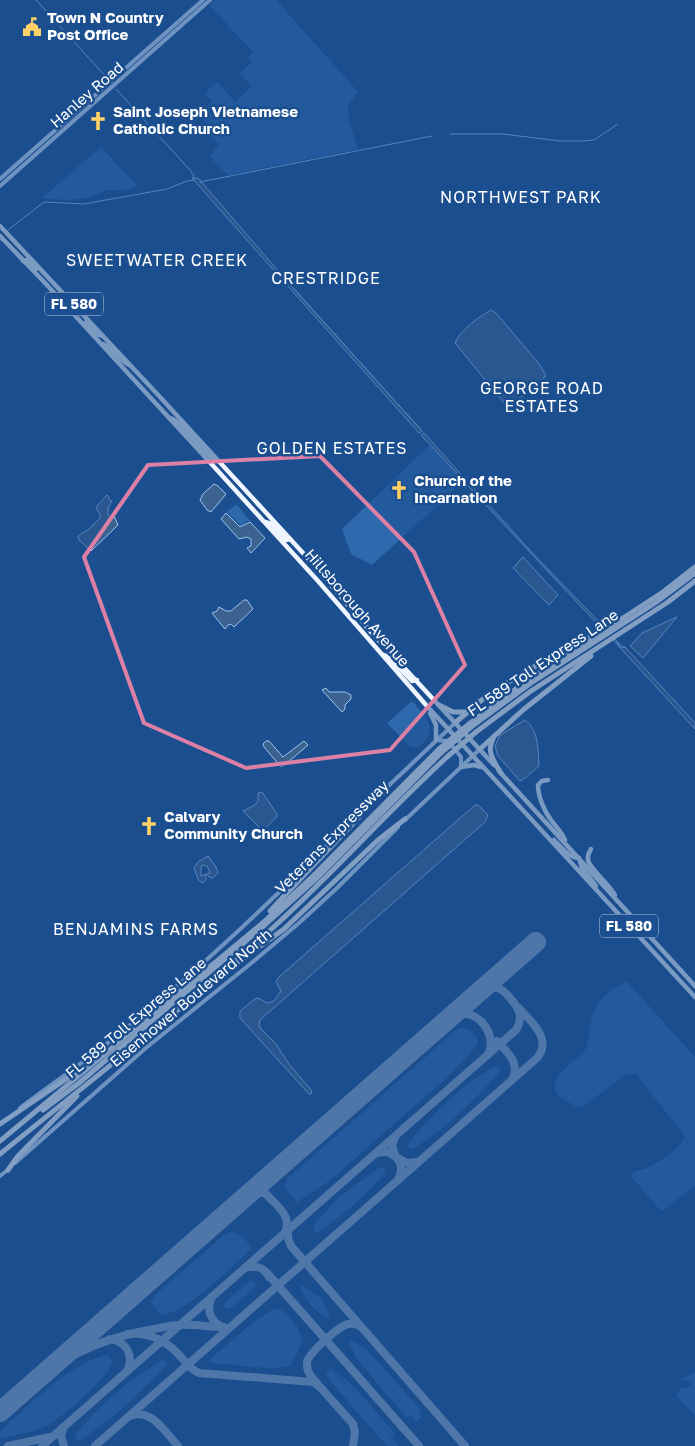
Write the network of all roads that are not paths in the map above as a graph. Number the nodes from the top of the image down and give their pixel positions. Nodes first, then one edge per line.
1 (203, 0) edge
2 (210, 0) edge
3 (190, 12) junction
4 (197, 12) junction
5 (183, 18) junction
6 (174, 32) junction
7 (162, 42) junction
8 (153, 44) junction
9 (106, 90) junction
10 (17, 167) junction
11 (0, 179) edge
12 (0, 186) edge
13 (0, 226) edge
14 (0, 236) edge
15 (23, 261) junction
16 (46, 274) junction
17 (37, 275) junction
18 (61, 290) junction
19 (58, 297) junction
20 (69, 309) junction
21 (79, 309) junction
22 (104, 336) junction
23 (101, 344) junction
24 (132, 367) junction
25 (169, 417) junction
26 (185, 435) junction
27 (195, 435) junction
28 (218, 462) junction
29 (264, 522) junction
30 (290, 539) junction
31 (695, 567) edge
32 (695, 572) edge
33 (695, 581) edge
34 (614, 627) junction
35 (598, 636) junction
36 (606, 643) junction
37 (382, 655) junction
38 (417, 680) junction
39 (439, 705) junction
40 (426, 706) junction
41 (468, 712) junction
42 (456, 722) junction
43 (448, 729) junction
44 (496, 735) junction
45 (436, 740) junction
46 (480, 750) junction
47 (441, 751) junction
48 (472, 756) junction
49 (461, 767) junction
50 (482, 768) junction
51 (501, 773) junction
52 (548, 780) dead end
53 (366, 807) junction
54 (522, 810) junction
55 (405, 819) junction
56 (567, 844) junction
57 (592, 849) dead end
58 (579, 858) junction
59 (618, 900) junction
60 (628, 925) junction
61 (250, 934) junction
62 (644, 942) junction
63 (678, 968) junction
64 (223, 971) junction
65 (695, 986) edge
66 (695, 997) edge
67 (109, 1052) junction
68 (86, 1086) junction
69 (30, 1117) junction
70 (0, 1123) edge
71 (0, 1142) edge
72 (0, 1154) edge
73 (8, 1170) junction
74 (0, 1176) edge

1 - 3 main road, Hanley Road
2 - 4 main road, Hanley Road
3 - 4 main road
3 - 5 main road, Hanley Road
4 - 6 main road, Hanley Road
5 - 6 main road
5 - 8 main road, Hanley Road
6 - 7 main road, Hanley Road
7 - 8 main road
7 - 9 main road, Hanley Road
8 - 9 main road, Hanley Road
9 - 10 main road, Hanley Road
10 - 11 main road, Hanley Road
10 - 12 main road, Hanley Road
13 - 16 main road, Hillsborough Avenue / FL 580
14 - 15 main road, Hillsborough Avenue / FL 580
15 - 16 main road
15 - 17 main road, Hillsborough Avenue / FL 580
16 - 18 main road, Hillsborough Avenue / FL 580
17 - 18 main road
17 - 19 main road, Hillsborough Avenue / FL 580
18 - 21 main road, Hillsborough Avenue / FL 580
19 - 20 main road, Hillsborough Avenue / FL 580
19 - 21 main road
20 - 22 main road
20 - 23 main road, Hillsborough Avenue / FL 580
21 - 22 main road, Hillsborough Avenue / FL 580
22 - 24 main road, Hillsborough Avenue / FL 580
23 - 24 main road
23 - 25 main road, Hillsborough Avenue / FL 580
24 - 27 main road, Hillsborough Avenue / FL 580
25 - 26 main road, Hillsborough Avenue / FL 580
25 - 27 main road
26 - 28 main road
26 - 29 main road, Hillsborough Avenue / FL 580
27 - 28 main road, Hillsborough Avenue / FL 580
28 - 30 main road, Hillsborough Avenue / FL 580
29 - 30 main road
29 - 37 main road, Hillsborough Avenue / FL 580
30 - 38 main road, Hillsborough Avenue / FL 580
31 - 34 highway
32 - 34 highway, FL 589 Toll Express Lane
33 - 36 highway, Veterans Expressway
34 - 35 highway, FL 589 Toll Express Lane
34 - 35 highway
35 - 41 highway
35 - 47 highway, Veterans Expressway, bridge
36 - 44 highway
36 - 64 highway, Veterans Expressway, bridge
37 - 38 main road
37 - 40 main road, Hillsborough Avenue / FL 580
38 - 39 main road, Hillsborough Avenue / FL 580
39 - 41 highway
39 - 42 main road, Hillsborough Avenue / FL 580
40 - 43 main road, Hillsborough Avenue / FL 580
40 - 45 main road
41 - 42 highway
42 - 43 main road
42 - 46 main road, Hillsborough Avenue / FL 580
43 - 45 main road
43 - 48 main road, Hillsborough Avenue / FL 580
44 - 46 highway
44 - 51 highway
45 - 49 main road
45 - 53 main road
46 - 48 main road, Eisenhower Boulevard North
46 - 51 main road, Hillsborough Avenue / FL 580
47 - 61 highway, Veterans Expressway
47 - 69 highway, FL 589 Toll Express Lane
48 - 49 main road, Eisenhower Boulevard North
48 - 50 main road, Hillsborough Avenue / FL 580
49 - 50 main road
49 - 55 main road, Eisenhower Boulevard North
50 - 54 main road, Hillsborough Avenue / FL 580
51 - 56 main road, Hillsborough Avenue / FL 580
52 - 56 main road
53 - 61 highway
53 - 70 main road
54 - 58 main road
54 - 60 main road, Hillsborough Avenue / FL 580
55 - 64 highway
55 - 73 main road, Eisenhower Boulevard North
56 - 58 main road, Hillsborough Avenue / FL 580
57 - 59 main road
58 - 59 main road, Hillsborough Avenue / FL 580
58 - 60 main road
59 - 63 main road, Hillsborough Avenue / FL 580
60 - 62 main road, Hillsborough Avenue / FL 580
61 - 67 highway, Veterans Expressway
62 - 63 main road
62 - 66 main road, Hillsborough Avenue / FL 580
63 - 65 main road, Hillsborough Avenue / FL 580
64 - 68 highway, Veterans Expressway
67 - 69 highway, Veterans Expressway
67 - 70 highway
68 - 72 highway, Veterans Expressway
68 - 73 highway
69 - 71 highway, Veterans Expressway
73 - 74 main road, Eisenhower Boulevard North

